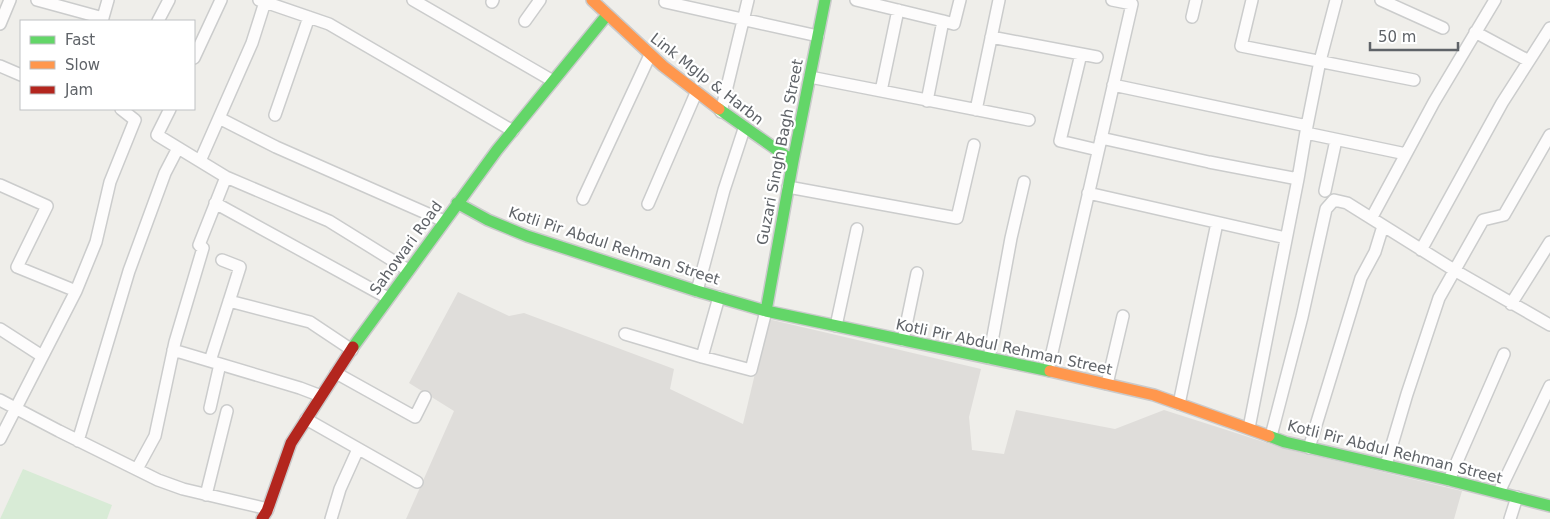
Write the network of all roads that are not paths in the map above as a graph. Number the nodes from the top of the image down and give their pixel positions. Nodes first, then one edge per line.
1 (10, 0) edge
2 (37, 0) edge
3 (108, 0) edge
4 (169, 0) edge
5 (221, 0) edge
6 (413, 0) edge
7 (540, 0) edge
8 (592, 0) edge
9 (748, 0) edge
10 (825, 0) edge
11 (856, 0) edge
12 (960, 0) edge
13 (999, 0) edge
14 (1112, 0) edge
15 (1196, 0) edge
16 (1252, 0) edge
17 (1336, 0) edge
18 (1381, 0) edge
19 (1495, 0) edge
20 (262, 1) edge
21 (665, 2) dead end
22 (898, 10) junction
23 (607, 15) junction
24 (308, 17) junction
25 (1192, 17) dead end
26 (102, 20) edge
27 (159, 20) edge
28 (743, 20) junction
29 (525, 21) dead end
30 (943, 21) junction
31 (0, 24) edge
32 (1443, 28) dead end
33 (1550, 28) edge
34 (1475, 32) junction
35 (818, 36) junction
36 (991, 37) junction
37 (1081, 54) junction
38 (650, 55) junction
39 (195, 56) edge
40 (1097, 57) dead end
41 (1320, 61) junction
42 (1529, 61) junction
43 (0, 66) edge
44 (20, 75) edge
45 (810, 77) junction
46 (1414, 80) dead end
47 (553, 82) junction
48 (1113, 85) junction
49 (881, 91) junction
50 (696, 92) junction
51 (928, 100) junction
52 (121, 110) edge
53 (170, 110) edge
54 (976, 110) junction
55 (721, 112) junction
56 (275, 115) dead end
57 (220, 118) junction
58 (1029, 120) dead end
59 (744, 129) junction
60 (1306, 130) junction
61 (512, 131) junction
62 (1550, 135) edge
63 (1101, 138) junction
64 (1336, 140) junction
65 (974, 145) dead end
66 (178, 148) junction
67 (1098, 150) junction
68 (1406, 154) junction
69 (200, 161) junction
70 (793, 161) junction
71 (226, 177) junction
72 (1298, 180) junction
73 (1024, 182) dead end
74 (1, 187) edge
75 (788, 187) junction
76 (1325, 191) dead end
77 (1088, 193) junction
78 (583, 200) dead end
79 (216, 203) junction
80 (456, 203) junction
81 (648, 204) dead end
82 (1372, 218) junction
83 (444, 221) junction
84 (1217, 223) junction
85 (1383, 226) junction
86 (857, 229) dead end
87 (1286, 238) junction
88 (1550, 242) edge
89 (1421, 250) junction
90 (222, 260) dead end
91 (408, 270) junction
92 (1454, 270) junction
93 (917, 273) dead end
94 (76, 291) junction
95 (697, 291) junction
96 (719, 297) junction
97 (388, 298) junction
98 (229, 301) junction
99 (1512, 304) junction
100 (766, 310) junction
101 (1123, 316) dead end
102 (1550, 325) edge
103 (836, 326) junction
104 (0, 329) edge
105 (625, 334) dead end
106 (903, 340) junction
107 (173, 350) junction
108 (352, 350) junction
109 (1504, 354) dead end
110 (42, 356) junction
111 (702, 356) junction
112 (989, 358) junction
113 (215, 362) junction
114 (1048, 370) junction
115 (336, 373) junction
116 (1107, 384) junction
117 (1550, 386) edge
118 (321, 396) junction
119 (426, 397) dead end
120 (0, 400) edge
121 (1179, 404) junction
122 (15, 408) junction
123 (210, 408) dead end
124 (228, 411) dead end
125 (306, 419) junction
126 (1249, 428) junction
127 (1271, 436) junction
128 (0, 439) edge
129 (78, 441) junction
130 (358, 448) junction
131 (1309, 448) junction
132 (1386, 466) junction
133 (137, 469) junction
134 (1450, 480) junction
135 (418, 482) dead end
136 (1499, 492) junction
137 (206, 495) junction
138 (1517, 497) junction
139 (1550, 506) edge
140 (265, 514) edge
141 (331, 519) edge
142 (1510, 519) edge

1 - 31 street
2 - 26 street
3 - 26 street
4 - 27 street
5 - 39 street
6 - 47 street
7 - 29 street
8 - 23 street, Link Mglp & Harbn
9 - 28 street
10 - 35 street, Guzari Singh Bagh Street
11 - 22 street
12 - 30 street
13 - 36 street
14 - 48 street
15 - 25 street
16 - 41 street
17 - 41 street
18 - 32 street
19 - 34 street
20 - 24 street
20 - 57 street
21 - 28 street
22 - 30 street
22 - 49 street
23 - 38 street, Link Mglp & Harbn
23 - 47 street, Sahowari Road
24 - 56 street
24 - 61 street
28 - 35 street
28 - 55 street
30 - 51 street
33 - 42 street
34 - 42 street
34 - 68 street
35 - 45 street, Guzari Singh Bagh Street
36 - 37 street
36 - 54 street
37 - 40 street
37 - 67 street
38 - 50 street, Link Mglp & Harbn
38 - 78 street
41 - 46 street
41 - 60 street
42 - 89 street
43 - 44 street
45 - 49 street
45 - 70 street, Guzari Singh Bagh Street
47 - 61 street, Sahowari Road
48 - 60 street
48 - 63 street
49 - 51 street
50 - 55 street, Link Mglp & Harbn
50 - 81 street
51 - 54 street
52 - 94 street
53 - 66 street
54 - 58 street
55 - 59 street, Link Mglp & Harbn
57 - 69 street
57 - 83 street
59 - 70 street, Link Mglp & Harbn
59 - 95 street
60 - 64 street
60 - 72 street
61 - 80 street, Sahowari Road
62 - 92 street
63 - 67 street
63 - 72 street
64 - 68 street
64 - 76 street
65 - 75 street
66 - 69 street
66 - 129 street
67 - 77 street
68 - 82 street
69 - 71 street
70 - 75 street, Guzari Singh Bagh Street
71 - 79 street
71 - 91 street
72 - 87 street
73 - 112 street
74 - 94 street
75 - 100 street, Guzari Singh Bagh Street
77 - 84 street
77 - 114 street
79 - 97 street
79 - 107 street
80 - 83 street, Sahowari Road
80 - 95 street, Kotli Pir Abdul Rehman Street
82 - 85 street
82 - 127 street
83 - 91 street, Sahowari Road
84 - 87 street
84 - 121 street
85 - 89 street
85 - 131 street
86 - 103 street
87 - 126 street
88 - 99 street
89 - 92 street
90 - 98 street
91 - 97 street, Sahowari Road
92 - 99 street
92 - 132 street
93 - 106 street
94 - 110 street
95 - 96 street, Kotli Pir Abdul Rehman Street
96 - 100 street, Kotli Pir Abdul Rehman Street
96 - 111 street
97 - 108 street, Sahowari Road
98 - 108 street
98 - 113 street
99 - 102 street
100 - 103 street, Kotli Pir Abdul Rehman Street
100 - 111 street
101 - 116 street
103 - 106 street, Kotli Pir Abdul Rehman Street
104 - 110 street
105 - 111 street
106 - 112 street, Kotli Pir Abdul Rehman Street
107 - 113 street
107 - 133 street
108 - 115 street, Sahowari Road
109 - 134 street
110 - 122 street
112 - 114 street, Kotli Pir Abdul Rehman Street
113 - 118 street
113 - 123 street
114 - 116 street, Kotli Pir Abdul Rehman Street
115 - 118 street, Sahowari Road
115 - 119 street
116 - 121 street, Kotli Pir Abdul Rehman Street
117 - 136 street
118 - 125 street, Sahowari Road
120 - 122 street
121 - 126 street, Kotli Pir Abdul Rehman Street
122 - 128 street
122 - 129 street
124 - 137 street
125 - 130 street
125 - 140 street, Sahowari Road
126 - 127 street, Kotli Pir Abdul Rehman Street
127 - 131 street, Kotli Pir Abdul Rehman Street
129 - 133 street
130 - 135 street
130 - 141 street
131 - 132 street, Kotli Pir Abdul Rehman Street
132 - 134 street, Kotli Pir Abdul Rehman Street
133 - 137 street
134 - 136 street, Kotli Pir Abdul Rehman Street
136 - 138 street, Kotli Pir Abdul Rehman Street
137 - 140 street
138 - 139 street, Kotli Pir Abdul Rehman Street
138 - 142 street

